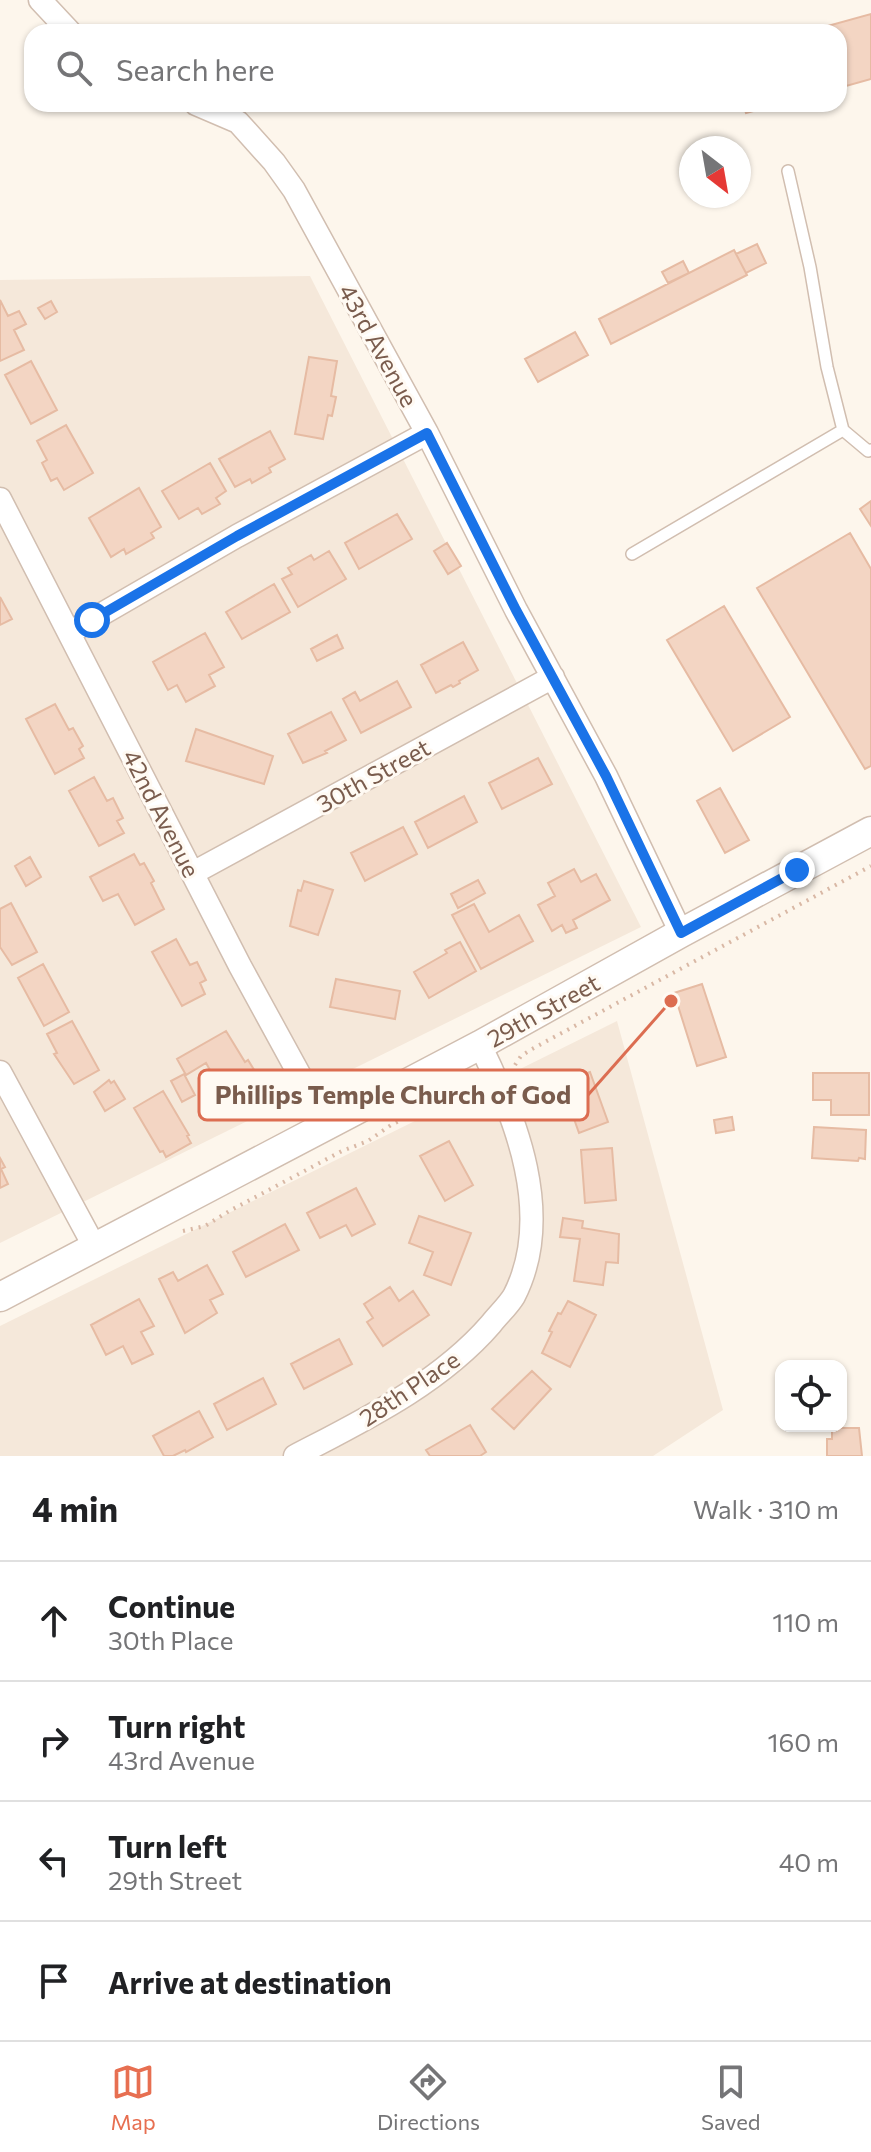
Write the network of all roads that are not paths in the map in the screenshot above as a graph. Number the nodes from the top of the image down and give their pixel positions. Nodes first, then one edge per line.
1 (40, 0) edge
2 (62, 24) edge
3 (215, 112) edge
4 (788, 171) dead end
5 (843, 430) junction
6 (427, 433) junction
7 (871, 450) edge
8 (0, 499) edge
9 (632, 554) dead end
10 (69, 633) junction
11 (553, 677) junction
12 (871, 831) edge
13 (193, 873) junction
14 (681, 933) junction
15 (480, 1045) junction
16 (0, 1072) edge
17 (327, 1125) junction
18 (94, 1246) junction
19 (1, 1295) edge
20 (295, 1456) edge

1 - 2 street
3 - 6 street, 43rd Avenue
4 - 5 lane
5 - 7 lane
5 - 9 lane
6 - 10 street
6 - 11 street, 43rd Avenue
8 - 10 street, 42nd Avenue
10 - 13 street, 42nd Avenue
11 - 13 street, 30th Street
11 - 14 street, 43rd Avenue
12 - 14 street, 29th Street
13 - 17 street, 42nd Avenue
14 - 15 street, 29th Street
15 - 17 street, 29th Street
15 - 20 street, 28th Place
16 - 18 street
17 - 18 street, 29th Street
18 - 19 street, 29th Street

